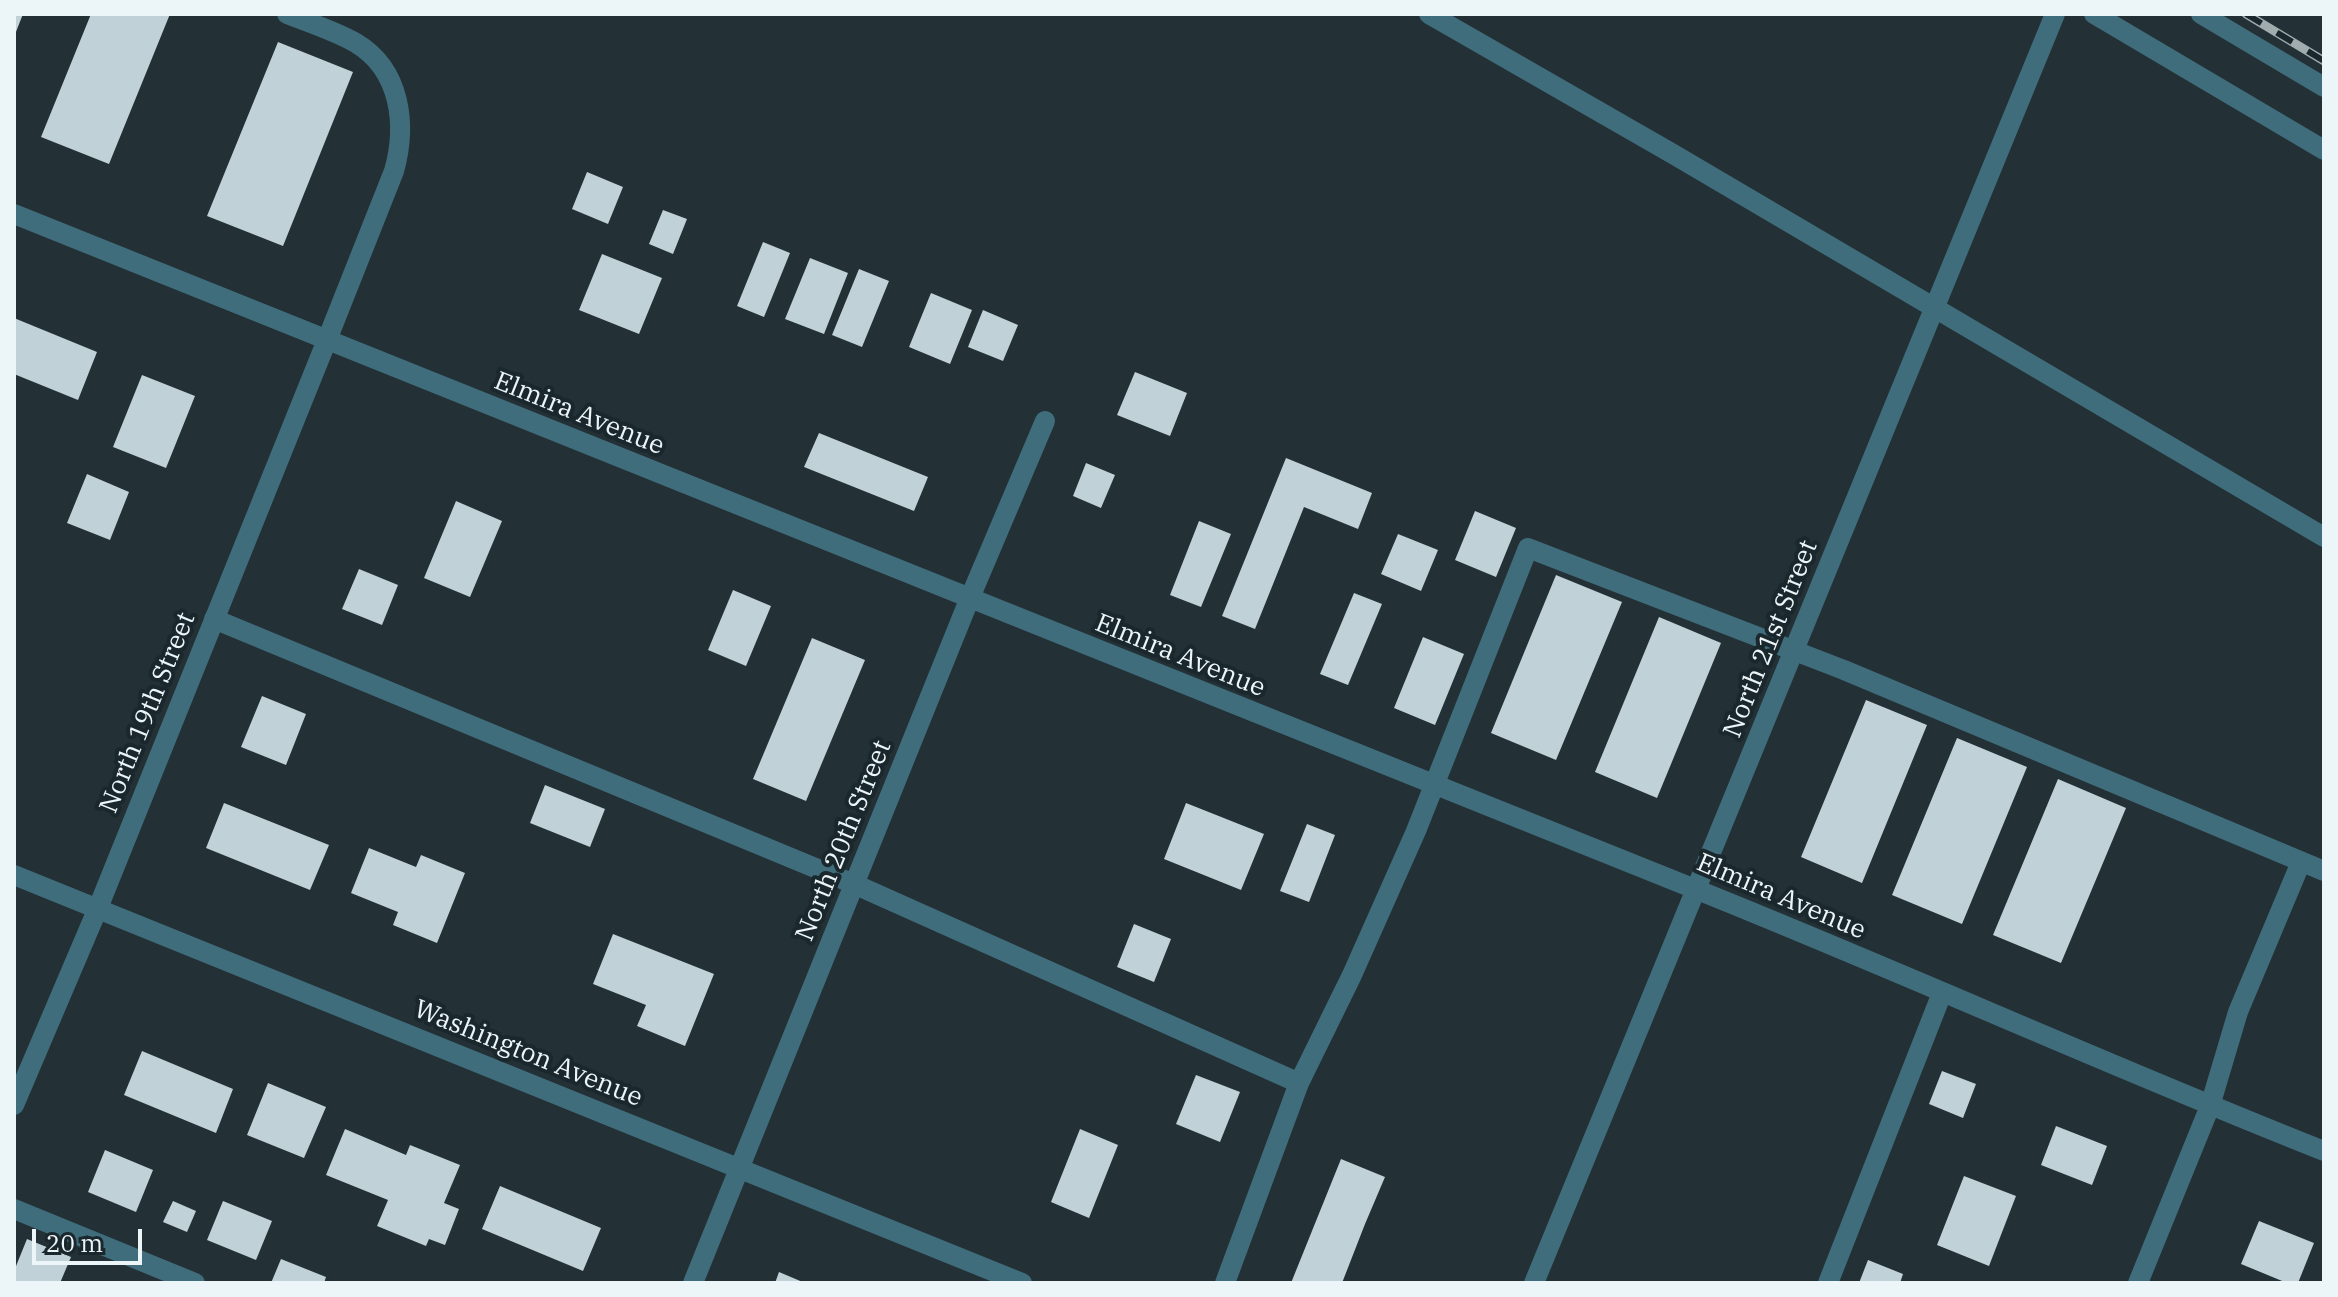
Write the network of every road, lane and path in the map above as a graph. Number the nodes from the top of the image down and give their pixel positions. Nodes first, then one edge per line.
1 (287, 14) edge
2 (1429, 14) edge
3 (2055, 14) edge
4 (2094, 14) edge
5 (2201, 14) edge
6 (2324, 87) edge
7 (2324, 150) edge
8 (14, 214) edge
9 (327, 340) junction
10 (1045, 421) dead end
11 (2324, 537) edge
12 (969, 600) junction
13 (214, 619) junction
14 (1434, 785) junction
15 (2301, 862) junction
16 (2324, 871) edge
17 (14, 875) edge
18 (854, 884) junction
19 (98, 908) junction
20 (1942, 993) junction
21 (1299, 1083) junction
22 (14, 1105) edge
23 (2210, 1106) junction
24 (2324, 1151) edge
25 (740, 1168) junction
26 (14, 1209) edge
27 (195, 1283) edge
28 (693, 1283) edge
29 (1022, 1283) edge
30 (1225, 1283) edge
31 (1534, 1283) edge
32 (1828, 1283) edge
33 (2138, 1283) edge

1 - 9 street, North 19th Street
2 - 11 street
3 - 31 street, North 21st Street, bridge
4 - 7 street
5 - 6 street
8 - 9 street, Elmira Avenue
9 - 12 street, Elmira Avenue
9 - 13 street, North 19th Street
10 - 12 street, North 20th Street
12 - 14 street, Elmira Avenue
12 - 18 street, North 20th Street
13 - 18 street
13 - 19 street, North 19th Street
14 - 15 street
14 - 20 street, Elmira Avenue
14 - 21 street
15 - 16 street
15 - 23 street
17 - 19 street, Washington Avenue
18 - 21 street
18 - 25 street, North 20th Street
19 - 22 street, North 19th Street
19 - 25 street, Washington Avenue
20 - 23 street, Elmira Avenue
20 - 32 street
21 - 30 street
23 - 24 street, Elmira Avenue
23 - 33 street
25 - 28 street, North 20th Street
25 - 29 street, Washington Avenue
26 - 27 street

